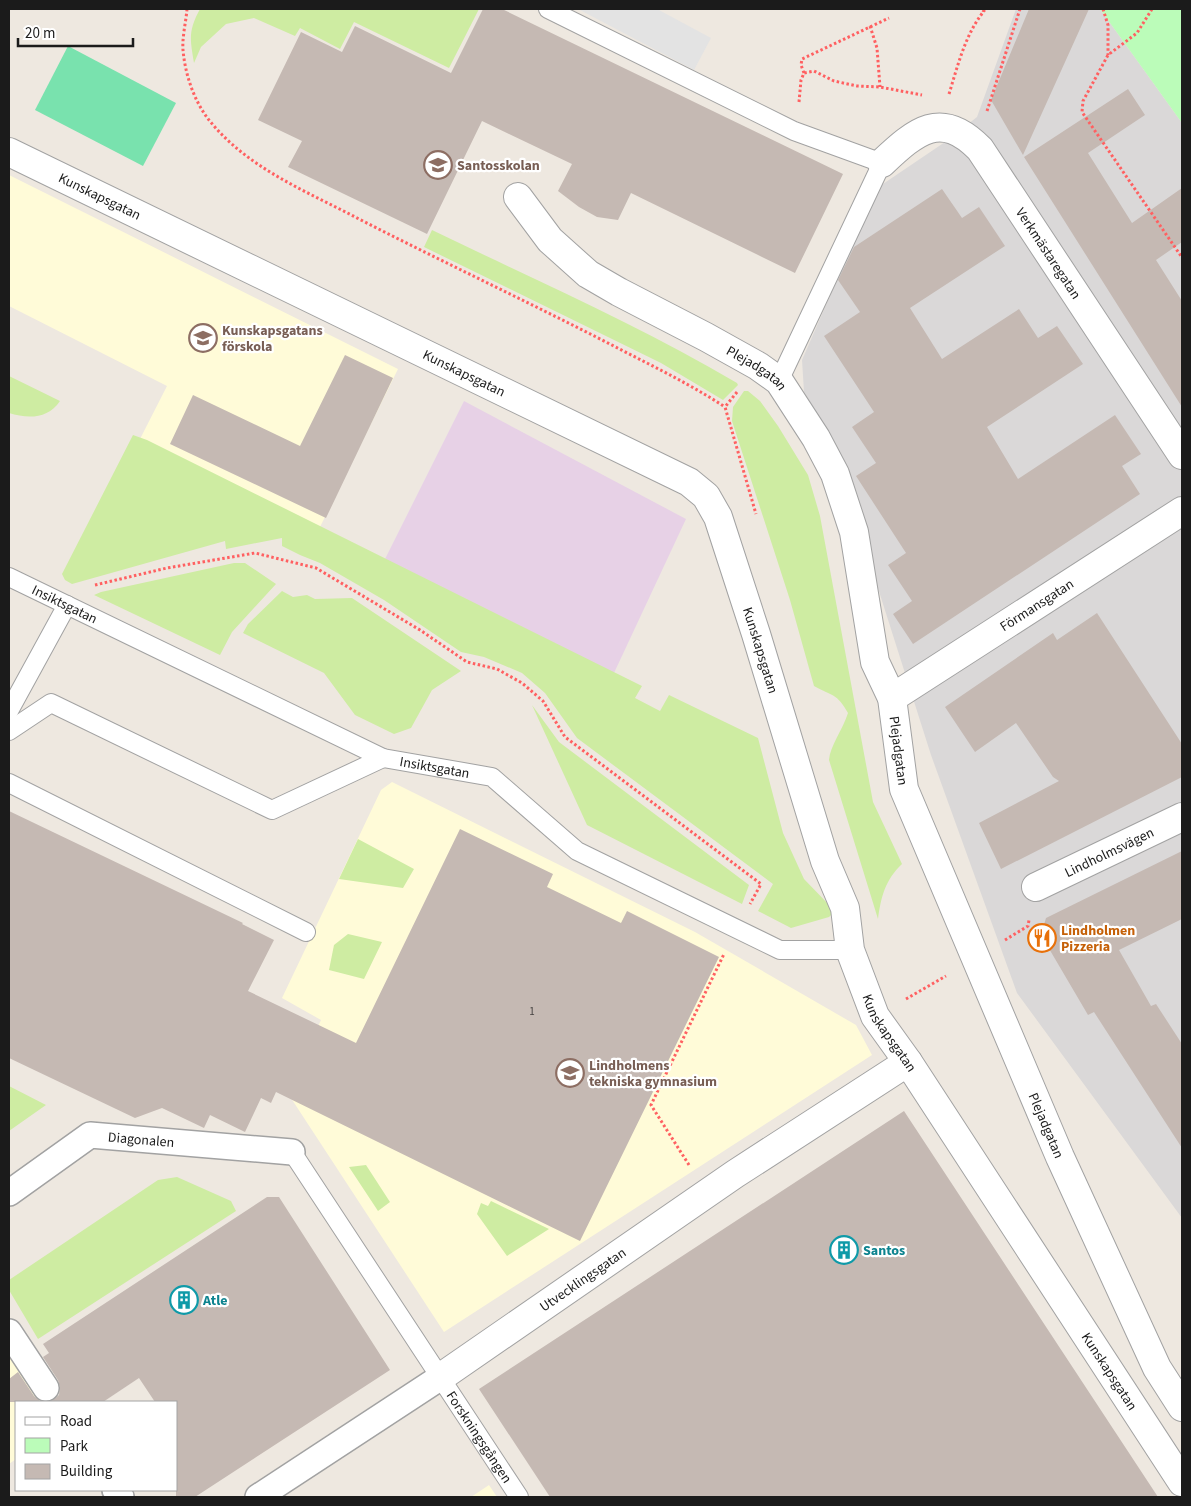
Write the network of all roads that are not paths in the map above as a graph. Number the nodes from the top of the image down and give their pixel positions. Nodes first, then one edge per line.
1 (548, 9) edge
2 (9, 152) edge
3 (882, 163) junction
4 (518, 197) dead end
5 (768, 374) junction
6 (1182, 455) edge
7 (1182, 511) edge
8 (9, 577) edge
9 (67, 605) junction
10 (892, 698) junction
11 (9, 711) edge
12 (9, 731) edge
13 (383, 758) junction
14 (9, 783) edge
15 (1182, 817) edge
16 (1036, 887) road end
17 (306, 932) dead end
18 (850, 950) junction
19 (908, 1062) junction
20 (292, 1152) joint
21 (9, 1193) edge
22 (9, 1332) edge
23 (441, 1378) junction
24 (51, 1396) edge
25 (1182, 1408) edge
26 (1182, 1482) edge
27 (258, 1497) edge
28 (519, 1497) edge

1 - 3 lane
2 - 18 street, Kunskapsgatan
3 - 5 lane
3 - 6 street, Verkmästaregatan
4 - 5 street, Plejadgatan
5 - 10 street, Plejadgatan
7 - 10 street, Förmansgatan
8 - 9 lane, Insiktsgatan
9 - 11 lane
9 - 13 lane, Insiktsgatan
10 - 25 street, Plejadgatan
12 - 13 lane
13 - 18 lane, Insiktsgatan
14 - 17 lane
15 - 16 street, Lindholmsvägen
18 - 19 street, Kunskapsgatan
19 - 23 street, Utvecklingsgatan
19 - 26 street, Kunskapsgatan
20 - 21 street, Diagonalen
20 - 23 lane, Forskningsgången
22 - 24 street
23 - 27 street, Utvecklingsgatan
23 - 28 lane, Forskningsgången

